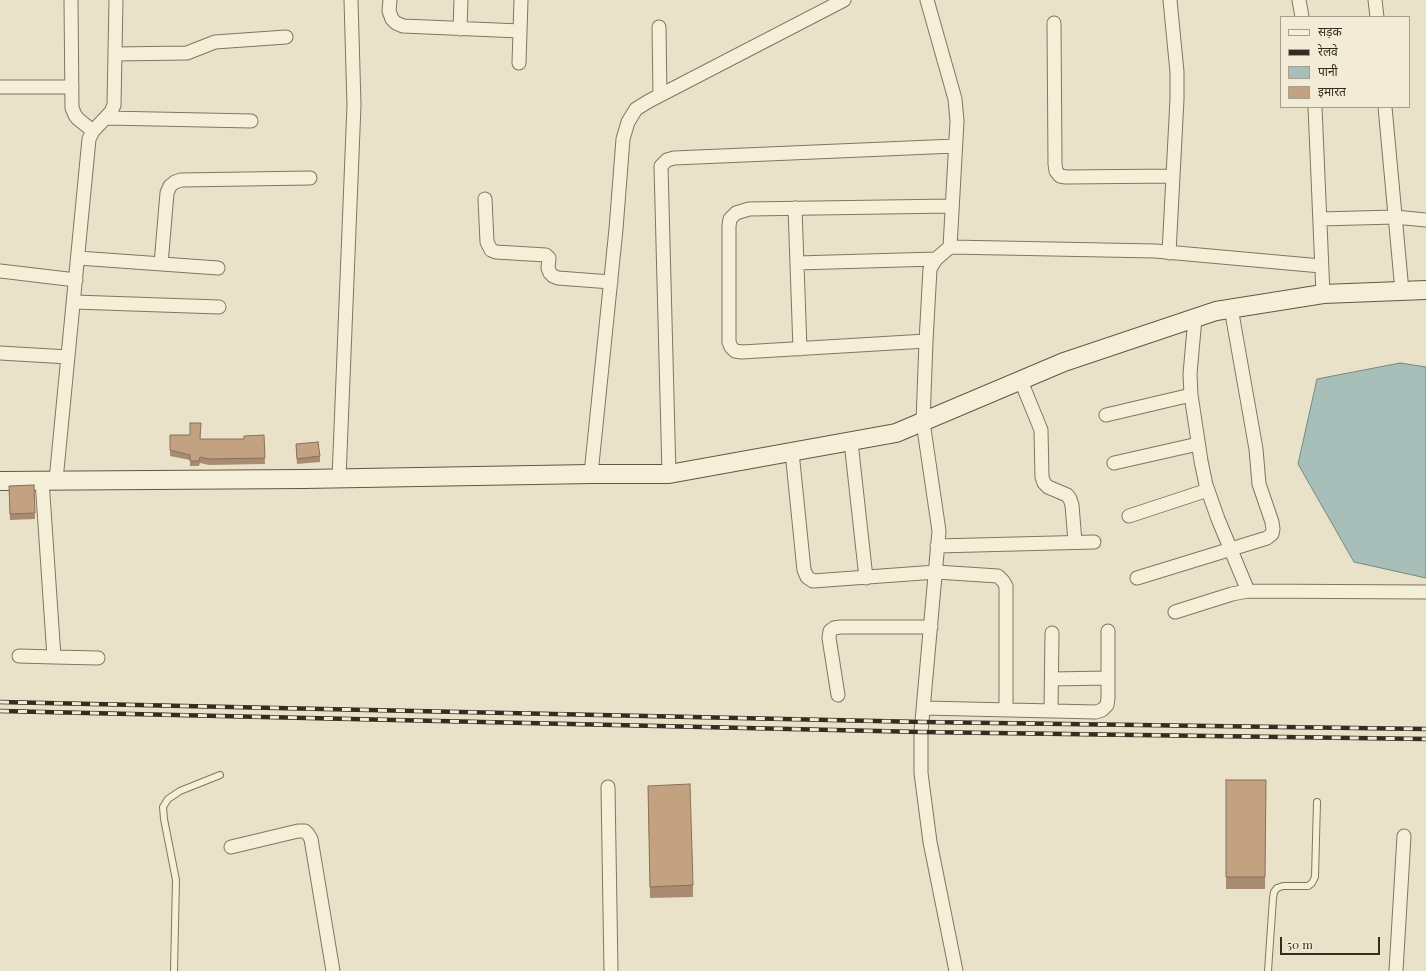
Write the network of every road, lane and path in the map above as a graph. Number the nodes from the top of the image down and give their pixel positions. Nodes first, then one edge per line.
1 (71, 0) edge
2 (116, 0) edge
3 (351, 0) edge
4 (390, 0) edge
5 (461, 0) edge
6 (521, 0) edge
7 (844, 0) edge
8 (927, 0) edge
9 (1170, 0) edge
10 (1300, 0) edge
11 (1376, 0) edge
12 (1302, 16) edge
13 (1377, 16) edge
14 (1054, 23) dead end
15 (659, 27) dead end
16 (460, 29) junction
17 (520, 31) junction
18 (286, 37) dead end
19 (115, 54) junction
20 (518, 63) dead end
21 (0, 87) edge
22 (72, 87) junction
23 (660, 95) junction
24 (1315, 108) edge
25 (1385, 108) edge
26 (107, 118) junction
27 (251, 121) dead end
28 (93, 131) junction
29 (955, 146) junction
30 (1173, 176) junction
31 (310, 178) dead end
32 (485, 199) dead end
33 (952, 206) junction
34 (795, 208) junction
35 (1395, 217) junction
36 (1320, 219) junction
37 (1426, 220) edge
38 (950, 247) junction
39 (1169, 252) junction
40 (78, 258) junction
41 (936, 259) junction
42 (797, 263) junction
43 (161, 264) junction
44 (1321, 266) junction
45 (218, 268) dead end
46 (0, 271) edge
47 (76, 280) junction
48 (610, 282) junction
49 (1426, 290) edge
50 (1402, 291) junction
51 (1323, 294) junction
52 (74, 302) junction
53 (219, 307) dead end
54 (1231, 308) junction
55 (1195, 318) junction
56 (926, 341) junction
57 (800, 349) junction
58 (0, 353) edge
59 (68, 356) junction
60 (1021, 381) junction
61 (1191, 395) junction
62 (1106, 415) dead end
63 (923, 422) junction
64 (851, 442) junction
65 (1198, 444) junction
66 (792, 452) junction
67 (1114, 463) dead end
68 (590, 474) junction
69 (669, 474) junction
70 (339, 478) junction
71 (49, 480) junction
72 (0, 481) edge
73 (1208, 490) junction
74 (1129, 516) dead end
75 (1075, 542) junction
76 (1094, 542) dead end
77 (938, 546) junction
78 (1231, 549) junction
79 (936, 572) junction
80 (866, 578) junction
81 (1137, 578) dead end
82 (1248, 591) junction
83 (1426, 592) edge
84 (1175, 612) dead end
85 (930, 627) junction
86 (1108, 631) dead end
87 (1052, 633) dead end
88 (18, 656) dead end
89 (54, 657) junction
90 (98, 658) dead end
91 (1108, 678) junction
92 (1052, 679) junction
93 (838, 695) dead end
94 (924, 708) junction
95 (1006, 710) junction
96 (1052, 711) junction
97 (220, 775) dead end
98 (608, 787) dead end
99 (1317, 802) dead end
100 (1404, 836) dead end
101 (231, 847) dead end
102 (174, 971) edge
103 (333, 971) edge
104 (611, 971) edge
105 (956, 971) edge
106 (1268, 971) edge
107 (1396, 971) edge

1 - 22 street
2 - 19 street
3 - 70 street
4 - 16 street
5 - 16 street
6 - 17 street
7 - 23 street
8 - 29 street
9 - 30 street
10 - 12 street
11 - 13 street
14 - 30 street
15 - 23 street
16 - 17 street
17 - 20 street
18 - 19 street
19 - 26 street
21 - 22 street
22 - 28 street
23 - 48 street
24 - 36 street
25 - 35 street
26 - 27 street
26 - 28 street
28 - 40 street
29 - 33 street
29 - 69 street
30 - 39 street
31 - 43 street
32 - 48 street
33 - 34 street
33 - 38 street
34 - 42 street
34 - 57 street
35 - 36 street
35 - 37 street
35 - 50 street
36 - 44 street
38 - 39 street
38 - 41 street
39 - 44 street
40 - 43 street
40 - 47 street
41 - 42 street
41 - 56 street
42 - 57 street
43 - 45 street
44 - 51 street
46 - 47 street
47 - 52 street
48 - 68 street
49 - 50 street
50 - 51 street
51 - 54 street
52 - 53 street
52 - 59 street
54 - 55 street
54 - 78 street
55 - 60 street
55 - 61 street
56 - 57 street
56 - 63 street
58 - 59 street
59 - 71 street
60 - 63 street
60 - 75 street
61 - 62 street
61 - 65 street
63 - 64 street
63 - 77 street
64 - 66 street
64 - 80 street
65 - 67 street
65 - 73 street
66 - 69 street
66 - 80 street
68 - 69 street
68 - 70 street
70 - 71 street
71 - 72 street
71 - 89 street
73 - 74 street
73 - 78 street
75 - 76 street
75 - 77 street
77 - 79 street
78 - 81 street
78 - 82 street
79 - 80 street
79 - 85 street
79 - 95 street
82 - 83 street
82 - 84 street
85 - 93 street
85 - 94 street
86 - 91 street
87 - 92 street
88 - 89 street
89 - 90 street
91 - 92 street
91 - 96 street
92 - 96 street
94 - 95 street
94 - 105 street
95 - 96 street
97 - 102 lane
98 - 104 street
99 - 106 lane
100 - 107 street
101 - 103 street

